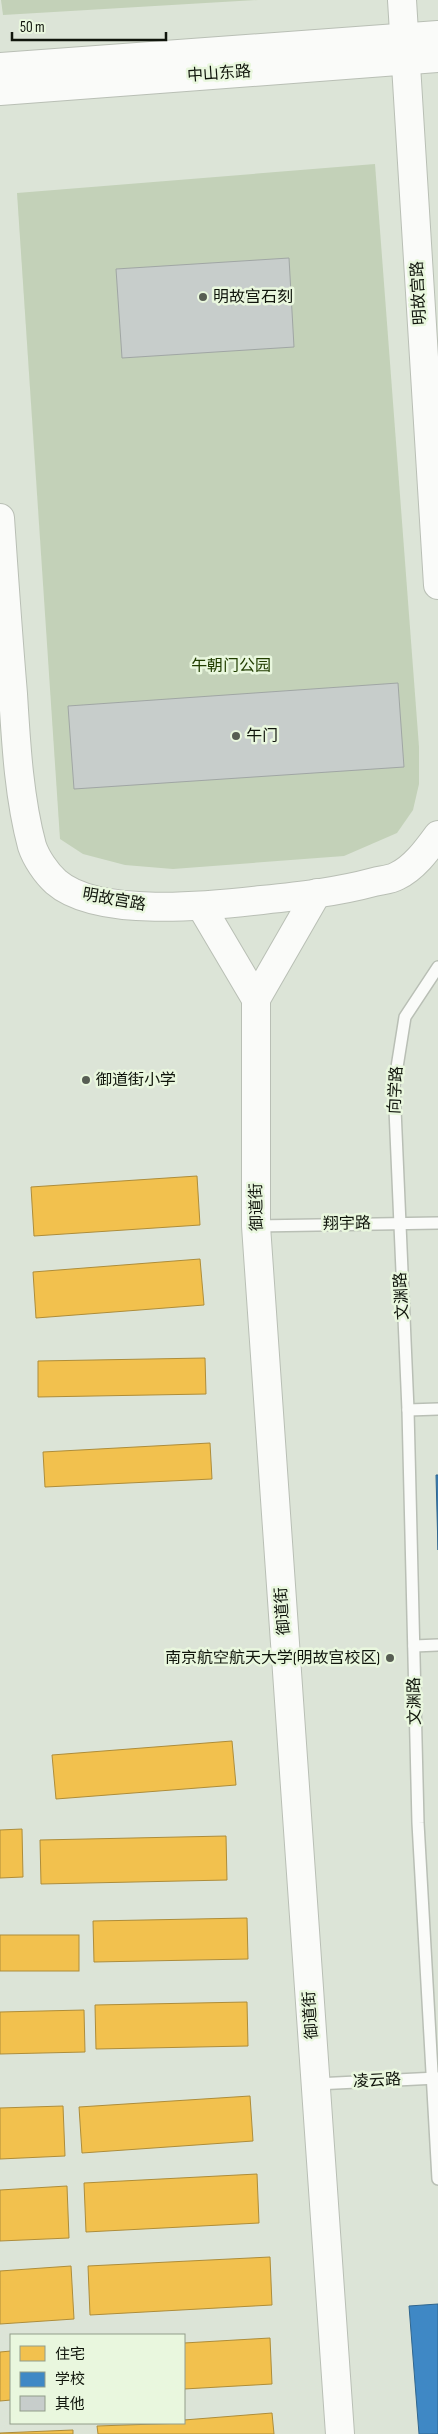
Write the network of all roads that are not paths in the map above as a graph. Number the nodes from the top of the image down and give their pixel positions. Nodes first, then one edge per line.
1 (402, 0) edge
2 (438, 35) edge
3 (405, 49) junction
4 (438, 58) edge
5 (0, 67) edge
6 (0, 91) edge
7 (0, 518) edge
8 (438, 585) edge
9 (438, 835) edge
10 (317, 894) junction
11 (201, 906) junction
12 (438, 967) edge
13 (256, 999) junction
14 (398, 1223) junction
15 (438, 1223) edge
16 (256, 1226) junction
17 (438, 1409) edge
18 (408, 1410) junction
19 (438, 1645) edge
20 (414, 1646) junction
21 (433, 1982) edge
22 (435, 2078) edge
23 (316, 2084) junction
24 (438, 2179) edge
25 (340, 2434) edge

1 - 3 main road, 明故宫路
2 - 3 main road, 中山东路
3 - 4 main road, 中山东路
3 - 5 main road, 中山东路
3 - 6 main road, 中山东路
3 - 8 main road, 明故宫路
7 - 11 main road, 明故宫路
9 - 10 main road, 明故宫路
10 - 11 main road, 明故宫路
10 - 13 main road
11 - 13 main road
12 - 14 lane, 向学路
13 - 16 main road, 御道街
14 - 15 lane, 翔宇路
14 - 16 lane, 翔宇路
14 - 18 lane, 文渊路
16 - 23 main road, 御道街
17 - 18 lane
18 - 20 lane, 文渊路
19 - 20 lane
20 - 21 lane, 文渊路
21 - 22 lane, 文渊路
22 - 23 lane, 凌云路
22 - 24 lane, 文渊路
23 - 25 main road, 御道街

